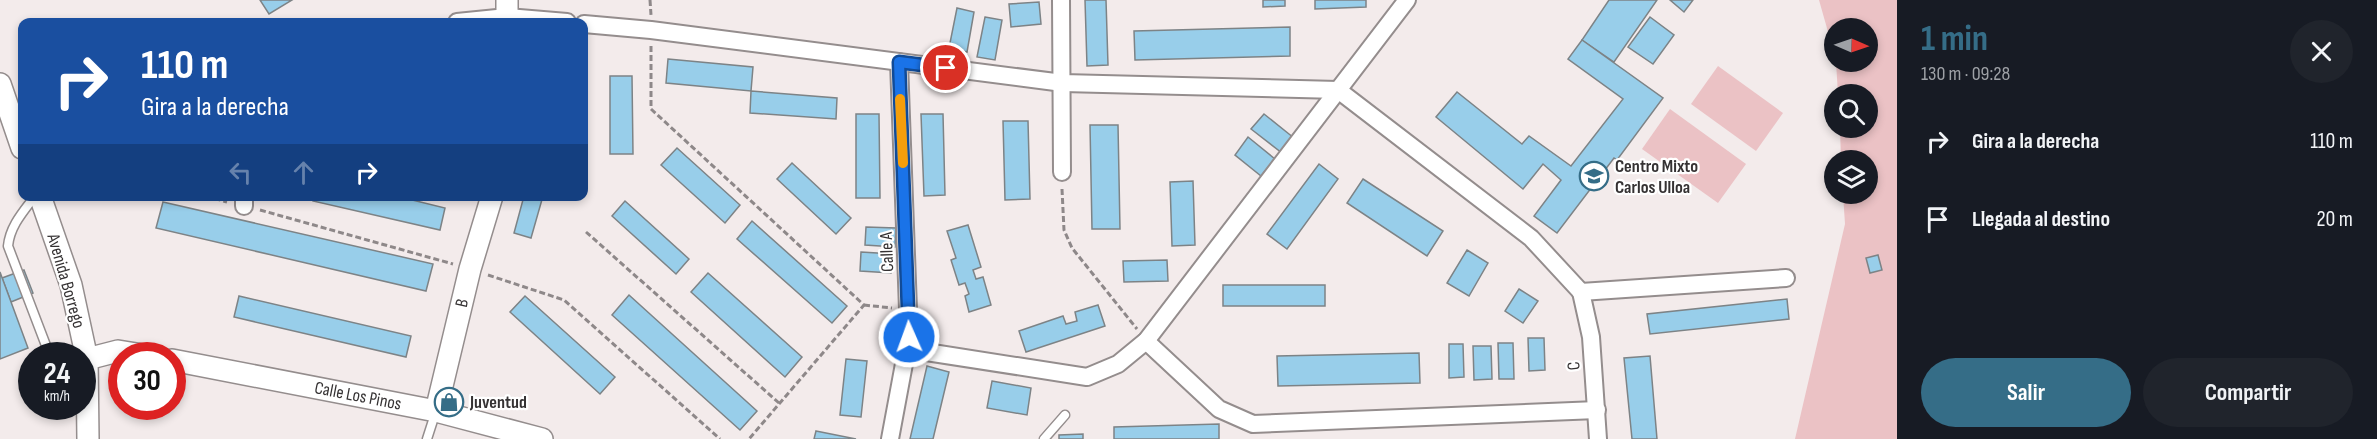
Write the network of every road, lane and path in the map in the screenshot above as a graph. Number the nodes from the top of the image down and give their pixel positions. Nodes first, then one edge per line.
1 (650, 0) edge
2 (1060, 0) edge
3 (1407, 0) edge
4 (507, 13) edge
5 (479, 18) edge
6 (540, 18) edge
7 (588, 24) edge
8 (651, 30) junction
9 (899, 62) junction
10 (1063, 83) junction
11 (0, 84) edge
12 (1338, 90) junction
13 (18, 136) edge
14 (1062, 172) joint
15 (31, 201) edge
16 (42, 201) edge
17 (244, 201) edge
18 (490, 201) edge
19 (586, 232) dead end
20 (470, 269) junction
21 (1786, 278) dead end
22 (1581, 292) junction
23 (864, 305) junction
24 (908, 309) junction
25 (1146, 341) junction
26 (45, 342) edge
27 (81, 342) edge
28 (907, 349) junction
29 (186, 363) edge
30 (779, 404) junction
31 (1597, 410) junction
32 (436, 411) junction
33 (1065, 415) dead end
34 (87, 420) edge
35 (88, 439) edge
36 (427, 439) edge
37 (542, 439) edge
38 (720, 439) edge
39 (749, 439) edge
40 (891, 439) edge
41 (1044, 439) edge
42 (1598, 439) edge

1 - 8 path
2 - 10 street
3 - 12 street
4 - 5 street
4 - 6 street
7 - 8 street
8 - 9 street
8 - 23 path
9 - 10 street
9 - 24 street, Calle A
10 - 12 street
10 - 14 street
11 - 13 street
12 - 22 street
12 - 25 street
14 - 25 path
15 - 26 lane
16 - 27 street, Avenida Borrego
17 - 20 path
18 - 20 street, B
19 - 30 path
20 - 32 street, B
20 - 38 path
21 - 22 street
22 - 31 street, C
23 - 24 path
23 - 30 path
24 - 28 street, Calle A
25 - 28 street
25 - 31 street
28 - 40 street, Calle A
29 - 32 street, Calle Los Pinos
30 - 39 path
31 - 42 street, C
32 - 36 lane
32 - 37 street, Calle Los Pinos
33 - 41 lane
34 - 35 street, Avenida Borrego

